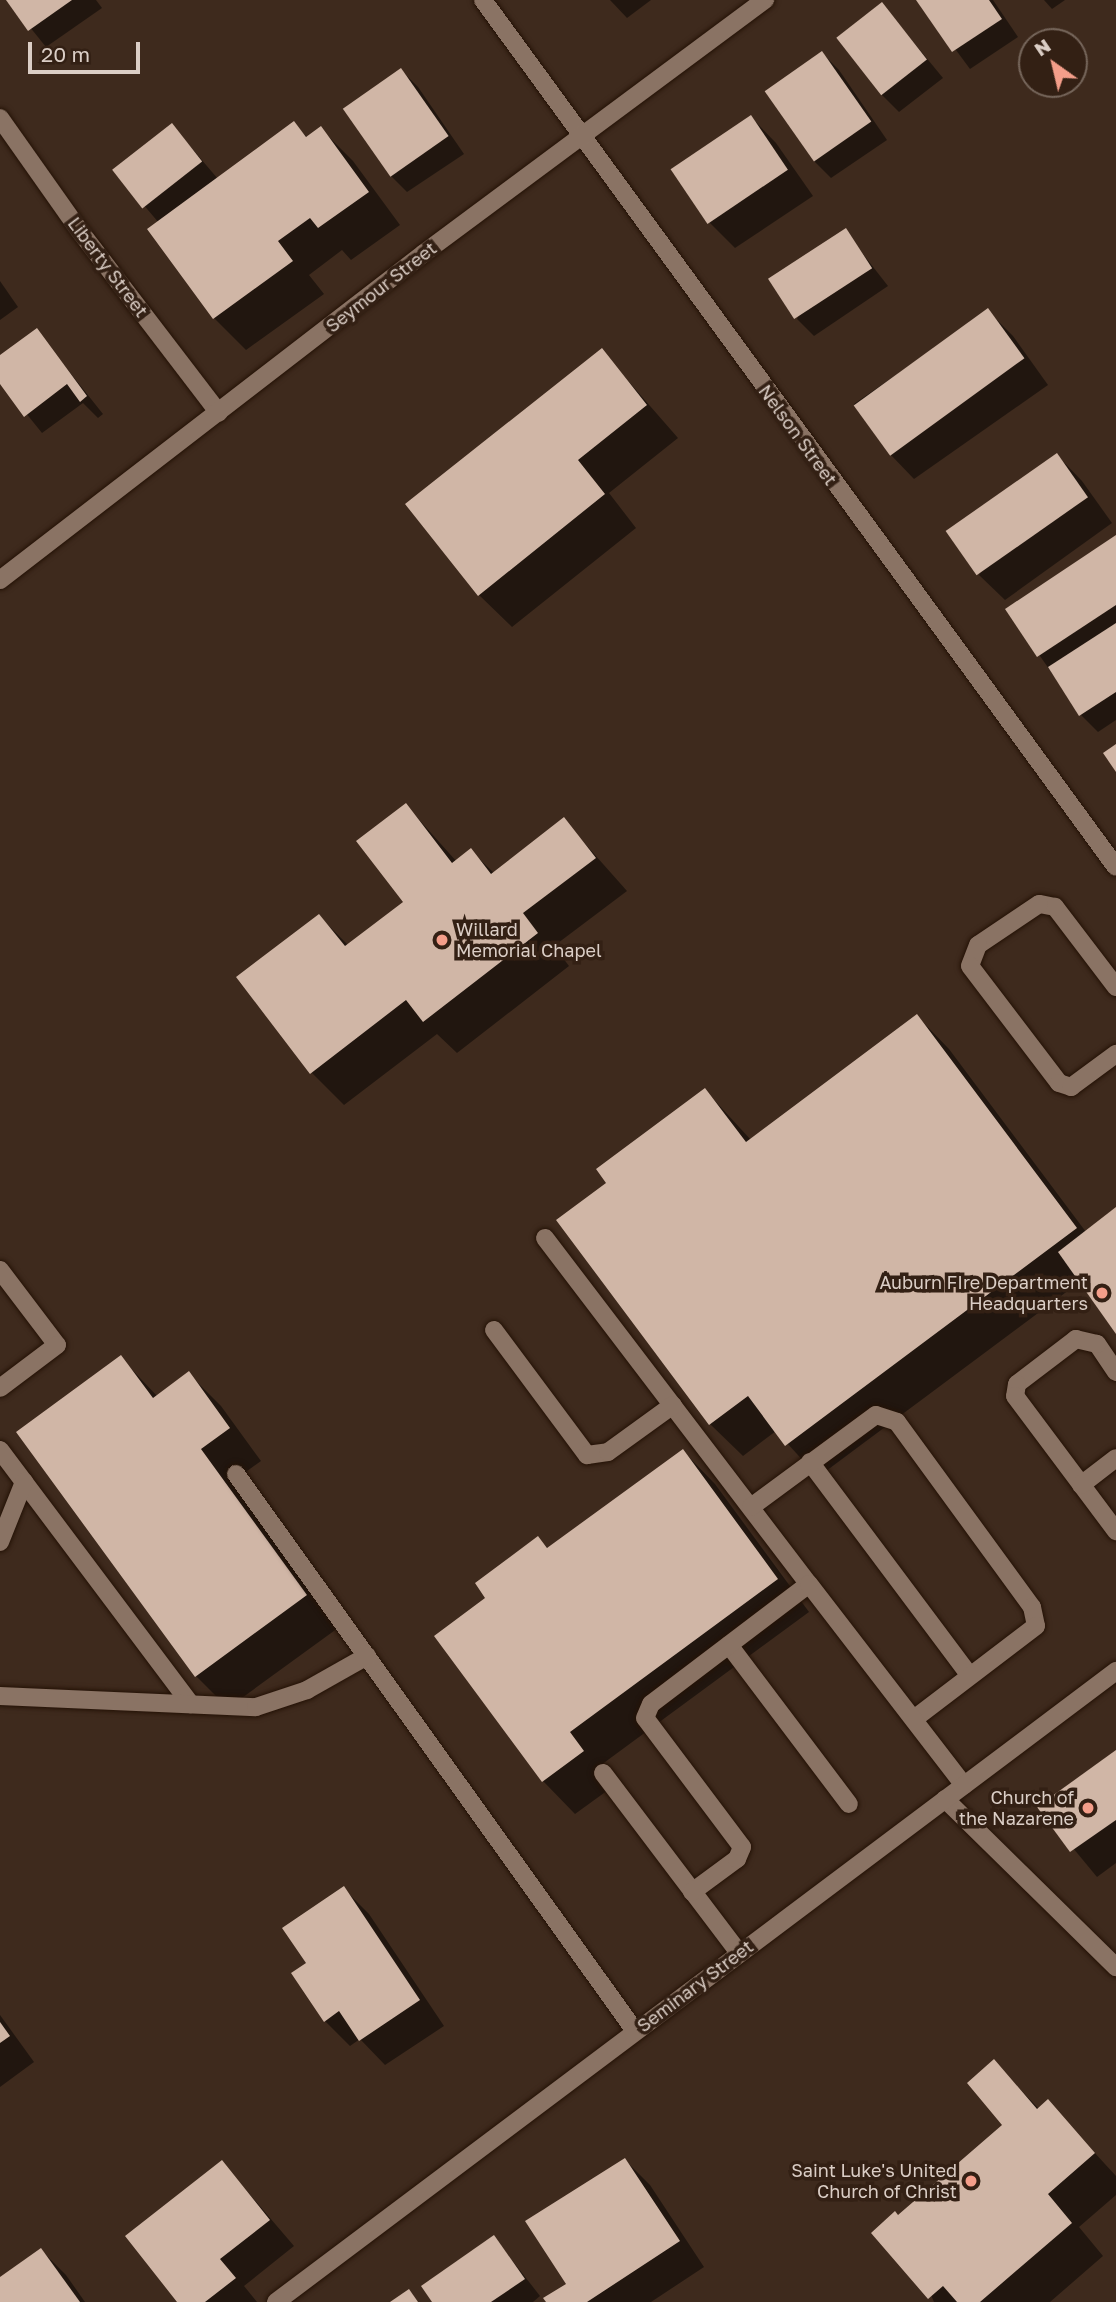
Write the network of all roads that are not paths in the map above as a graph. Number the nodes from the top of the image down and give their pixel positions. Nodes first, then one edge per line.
1 (483, 0) edge
2 (765, 0) edge
3 (0, 118) edge
4 (581, 138) junction
5 (219, 413) junction
6 (0, 580) edge
7 (1116, 867) edge
8 (1116, 987) edge
9 (1116, 1054) edge
10 (545, 1238) dead end
11 (0, 1270) edge
12 (494, 1330) dead end
13 (1116, 1372) edge
14 (0, 1388) edge
15 (673, 1405) junction
16 (0, 1450) edge
17 (1116, 1458) edge
18 (810, 1462) junction
19 (236, 1474) dead end
20 (24, 1482) junction
21 (1081, 1485) junction
22 (751, 1507) junction
23 (1116, 1531) edge
24 (0, 1542) edge
25 (809, 1584) junction
26 (729, 1645) junction
27 (367, 1656) junction
28 (1116, 1671) edge
29 (970, 1676) junction
30 (0, 1696) edge
31 (191, 1704) junction
32 (914, 1719) junction
33 (603, 1773) dead end
34 (964, 1785) junction
35 (945, 1799) junction
36 (849, 1804) dead end
37 (692, 1892) junction
38 (738, 1953) junction
39 (1116, 1967) edge
40 (635, 2031) junction
41 (276, 2302) edge

1 - 4 street, Nelson Street
2 - 4 street, Seymour Street
3 - 5 street, Liberty Street
4 - 5 street, Seymour Street
4 - 7 street, Nelson Street
5 - 6 street, Seymour Street
8 - 9 street
10 - 15 street
11 - 14 street
12 - 15 street
13 - 21 street
15 - 22 street
16 - 20 street
17 - 21 street
18 - 22 street
18 - 29 street
18 - 29 street
19 - 27 street
20 - 24 street
20 - 31 street
21 - 23 street
22 - 25 street
25 - 26 street
25 - 32 street
26 - 36 street
26 - 37 street
27 - 31 street
27 - 40 street
28 - 34 street, Seminary Street
29 - 32 street
30 - 31 street
32 - 34 street
33 - 37 street
34 - 35 street, Seminary Street
35 - 38 street, Seminary Street
35 - 39 street
37 - 38 street
38 - 40 street, Seminary Street
40 - 41 street, Seminary Street

